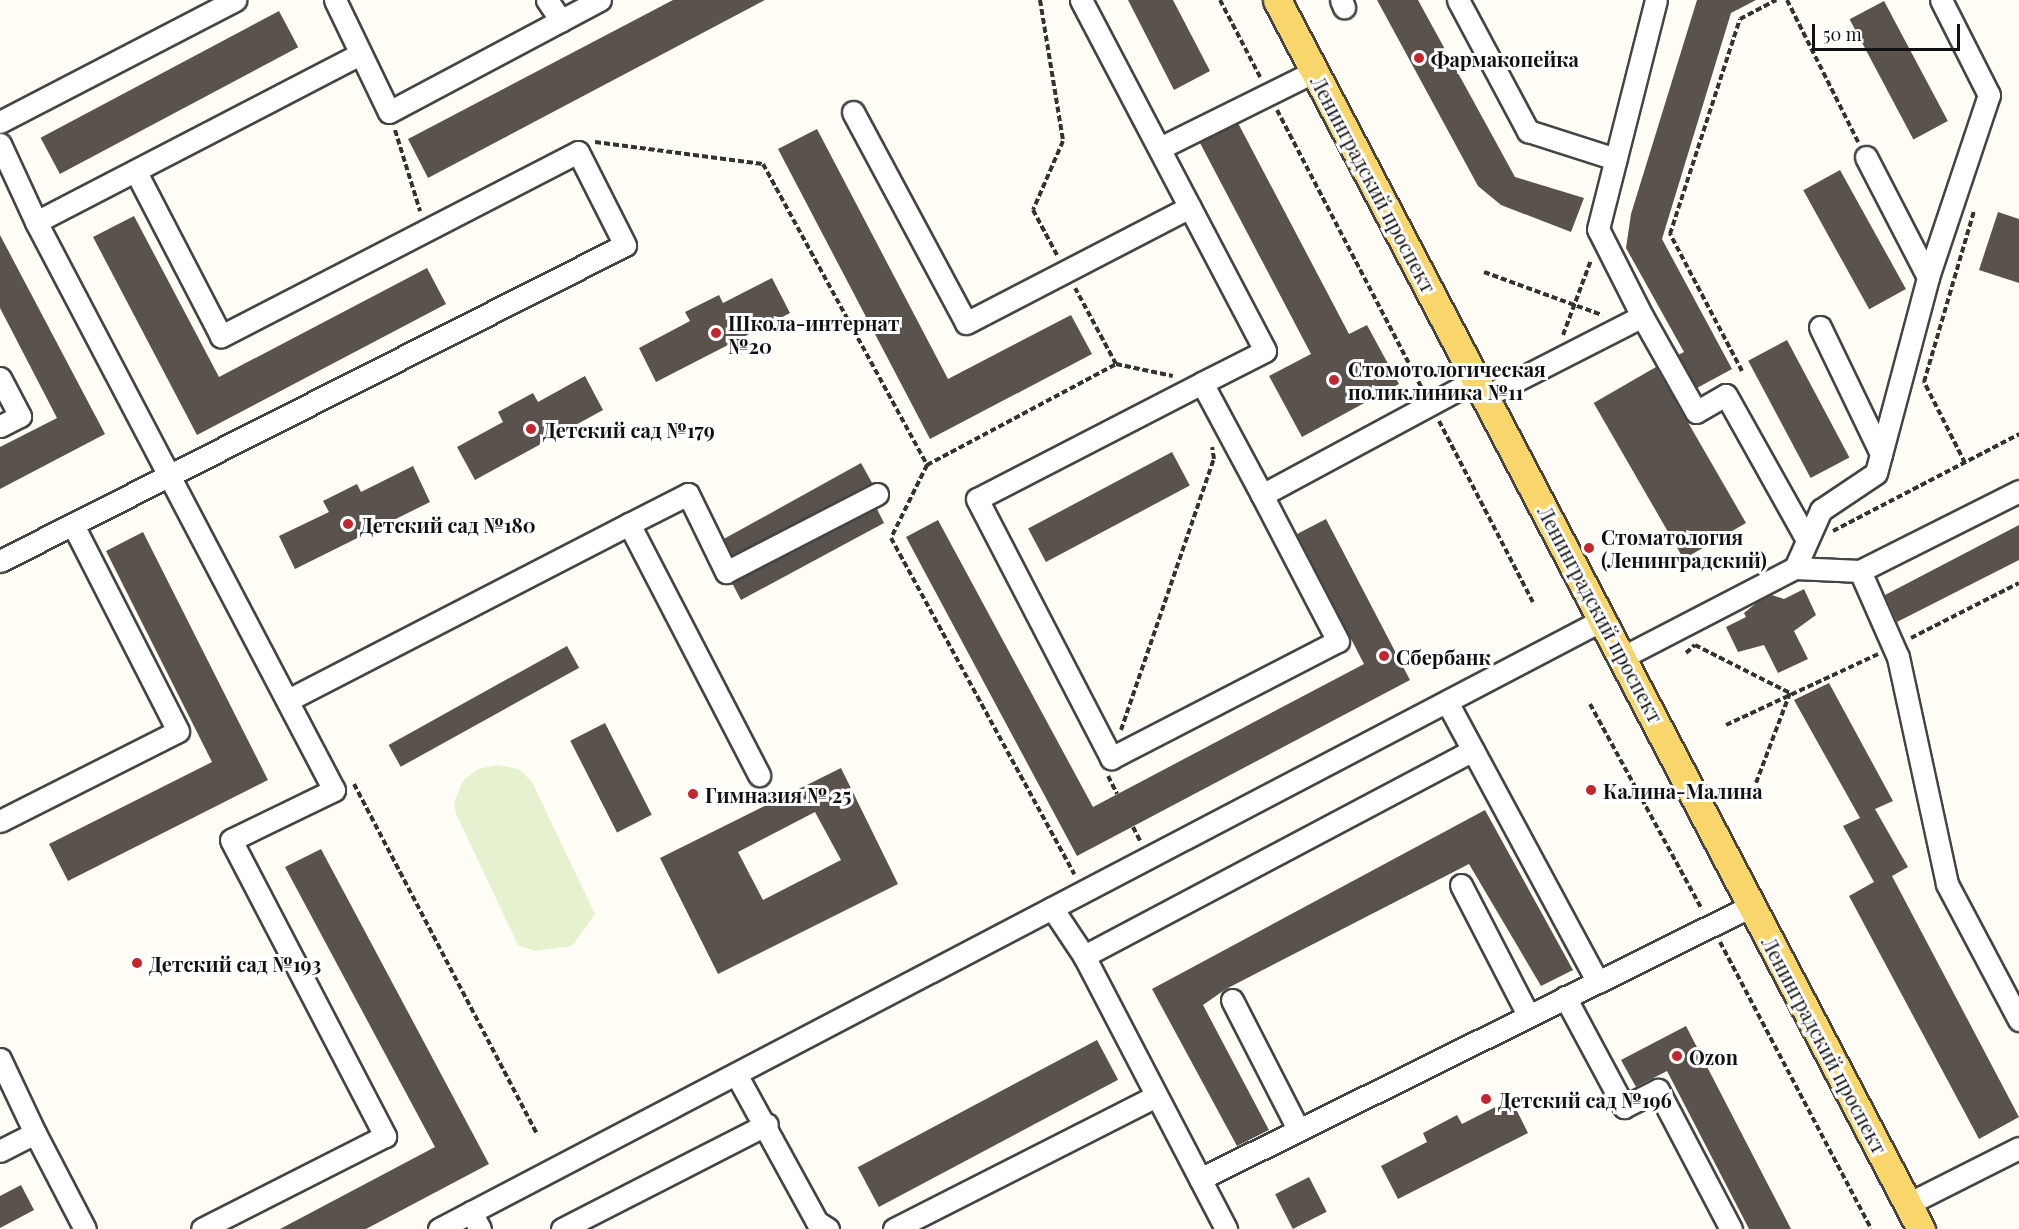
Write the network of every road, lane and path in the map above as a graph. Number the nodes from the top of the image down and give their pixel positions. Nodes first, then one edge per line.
1 (236, 0) edge
2 (335, 0) edge
3 (547, 0) edge
4 (600, 0) edge
5 (1081, 0) edge
6 (1220, 0) edge
7 (1277, 0) edge
8 (1458, 0) edge
9 (1656, 0) edge
10 (1776, 0) edge
11 (1787, 0) edge
12 (1941, 0) edge
13 (561, 21) junction
14 (360, 54) junction
15 (1315, 71) junction
16 (1269, 94) junction
17 (389, 112) junction
18 (853, 112) dead end
19 (0, 122) edge
20 (588, 141) dead end
21 (0, 144) edge
22 (1160, 148) junction
23 (1866, 157) joint
24 (1616, 159) junction
25 (136, 172) junction
26 (1977, 200) dead end
27 (1190, 207) junction
28 (432, 211) dead end
29 (36, 222) junction
30 (1600, 234) junction
31 (1484, 272) dead end
32 (1928, 277) junction
33 (1574, 306) junction
34 (1634, 320) junction
35 (1820, 327) dead end
36 (1554, 361) junction
37 (1116, 364) dead end
38 (1742, 371) dead end
39 (0, 378) edge
40 (1202, 383) junction
41 (1482, 387) junction
42 (1431, 406) junction
43 (0, 426) edge
44 (2019, 434) edge
45 (1210, 438) dead end
46 (1881, 454) junction
47 (1965, 463) junction
48 (171, 476) junction
49 (2019, 491) edge
50 (878, 494) dead end
51 (1262, 495) junction
52 (629, 524) junction
53 (73, 525) junction
54 (1804, 542) junction
55 (0, 561) edge
56 (1795, 568) junction
57 (1860, 571) junction
58 (1533, 602) dead end
59 (1604, 620) junction
60 (1686, 653) dead end
61 (1623, 657) junction
62 (288, 700) junction
63 (1447, 702) junction
64 (1590, 704) dead end
65 (1473, 750) junction
66 (1111, 758) junction
67 (759, 776) dead end
68 (1756, 783) dead end
69 (1117, 794) dead end
70 (0, 821) edge
71 (1461, 885) dead end
72 (1083, 892) junction
73 (1752, 905) junction
74 (1052, 908) junction
75 (1712, 928) junction
76 (1084, 956) junction
77 (1598, 982) junction
78 (1565, 997) junction
79 (1232, 1000) dead end
80 (1528, 1015) junction
81 (2019, 1020) edge
82 (0, 1059) edge
83 (736, 1074) junction
84 (1156, 1096) junction
85 (767, 1124) junction
86 (1298, 1129) junction
87 (35, 1133) junction
88 (2019, 1148) edge
89 (0, 1151) edge
90 (1200, 1179) junction
91 (1908, 1204) junction
92 (476, 1221) edge
93 (816, 1226) edge
94 (212, 1227) edge
95 (85, 1229) edge
96 (439, 1229) edge
97 (562, 1229) edge
98 (894, 1229) edge
99 (1226, 1229) edge
100 (1731, 1229) edge
101 (1871, 1229) edge
102 (1921, 1229) edge

1 - 19 street
2 - 14 street
3 - 13 street
4 - 13 street
5 - 22 street
6 - 16 path
7 - 15 main road, Ленинградский проспект
8 - 24 street
9 - 24 street
10 - 38 path
11 - 23 path
12 - 32 street
13 - 17 street
14 - 17 street
14 - 25 street
15 - 16 street
15 - 41 main road, Ленинградский проспект
16 - 22 street
16 - 42 path
17 - 28 path
18 - 27 street
20 - 72 path
21 - 29 street
22 - 27 street
23 - 32 street
24 - 30 street
25 - 29 street
25 - 48 street
26 - 47 path
27 - 40 street
29 - 48 street
30 - 33 path
30 - 34 street
31 - 33 path
32 - 46 street
33 - 34 path
33 - 36 path
34 - 36 street
34 - 54 street
35 - 46 street
36 - 41 street
37 - 40 path
39 - 43 street
40 - 51 street
40 - 66 street
41 - 42 street
41 - 59 main road, Ленинградский проспект
42 - 51 street
42 - 58 path
44 - 47 path
45 - 66 path
46 - 54 street
47 - 54 path
48 - 53 street
48 - 62 street
49 - 57 street
50 - 52 street
51 - 66 street
52 - 62 street
52 - 67 street
53 - 55 street
53 - 70 street
54 - 56 street
56 - 57 street
56 - 61 street
57 - 81 street
59 - 61 main road, Ленинградский проспект
59 - 63 street
60 - 68 path
61 - 73 main road, Ленинградский проспект
62 - 94 street
63 - 65 street
63 - 72 street
64 - 75 path
65 - 76 street
65 - 77 street
66 - 69 path
71 - 80 street
72 - 74 street
73 - 75 street
73 - 91 main road, Ленинградский проспект
74 - 76 street
74 - 83 street
75 - 77 street
75 - 101 path
76 - 84 street
77 - 78 street
78 - 80 street
78 - 100 street
79 - 86 street
80 - 86 street
82 - 87 street
83 - 85 street
83 - 92 street
84 - 90 street
84 - 98 street
85 - 93 street
85 - 97 street
86 - 90 street
87 - 89 street
87 - 95 street
88 - 91 street
90 - 99 street
91 - 102 main road, Ленинградский проспект
92 - 96 street

